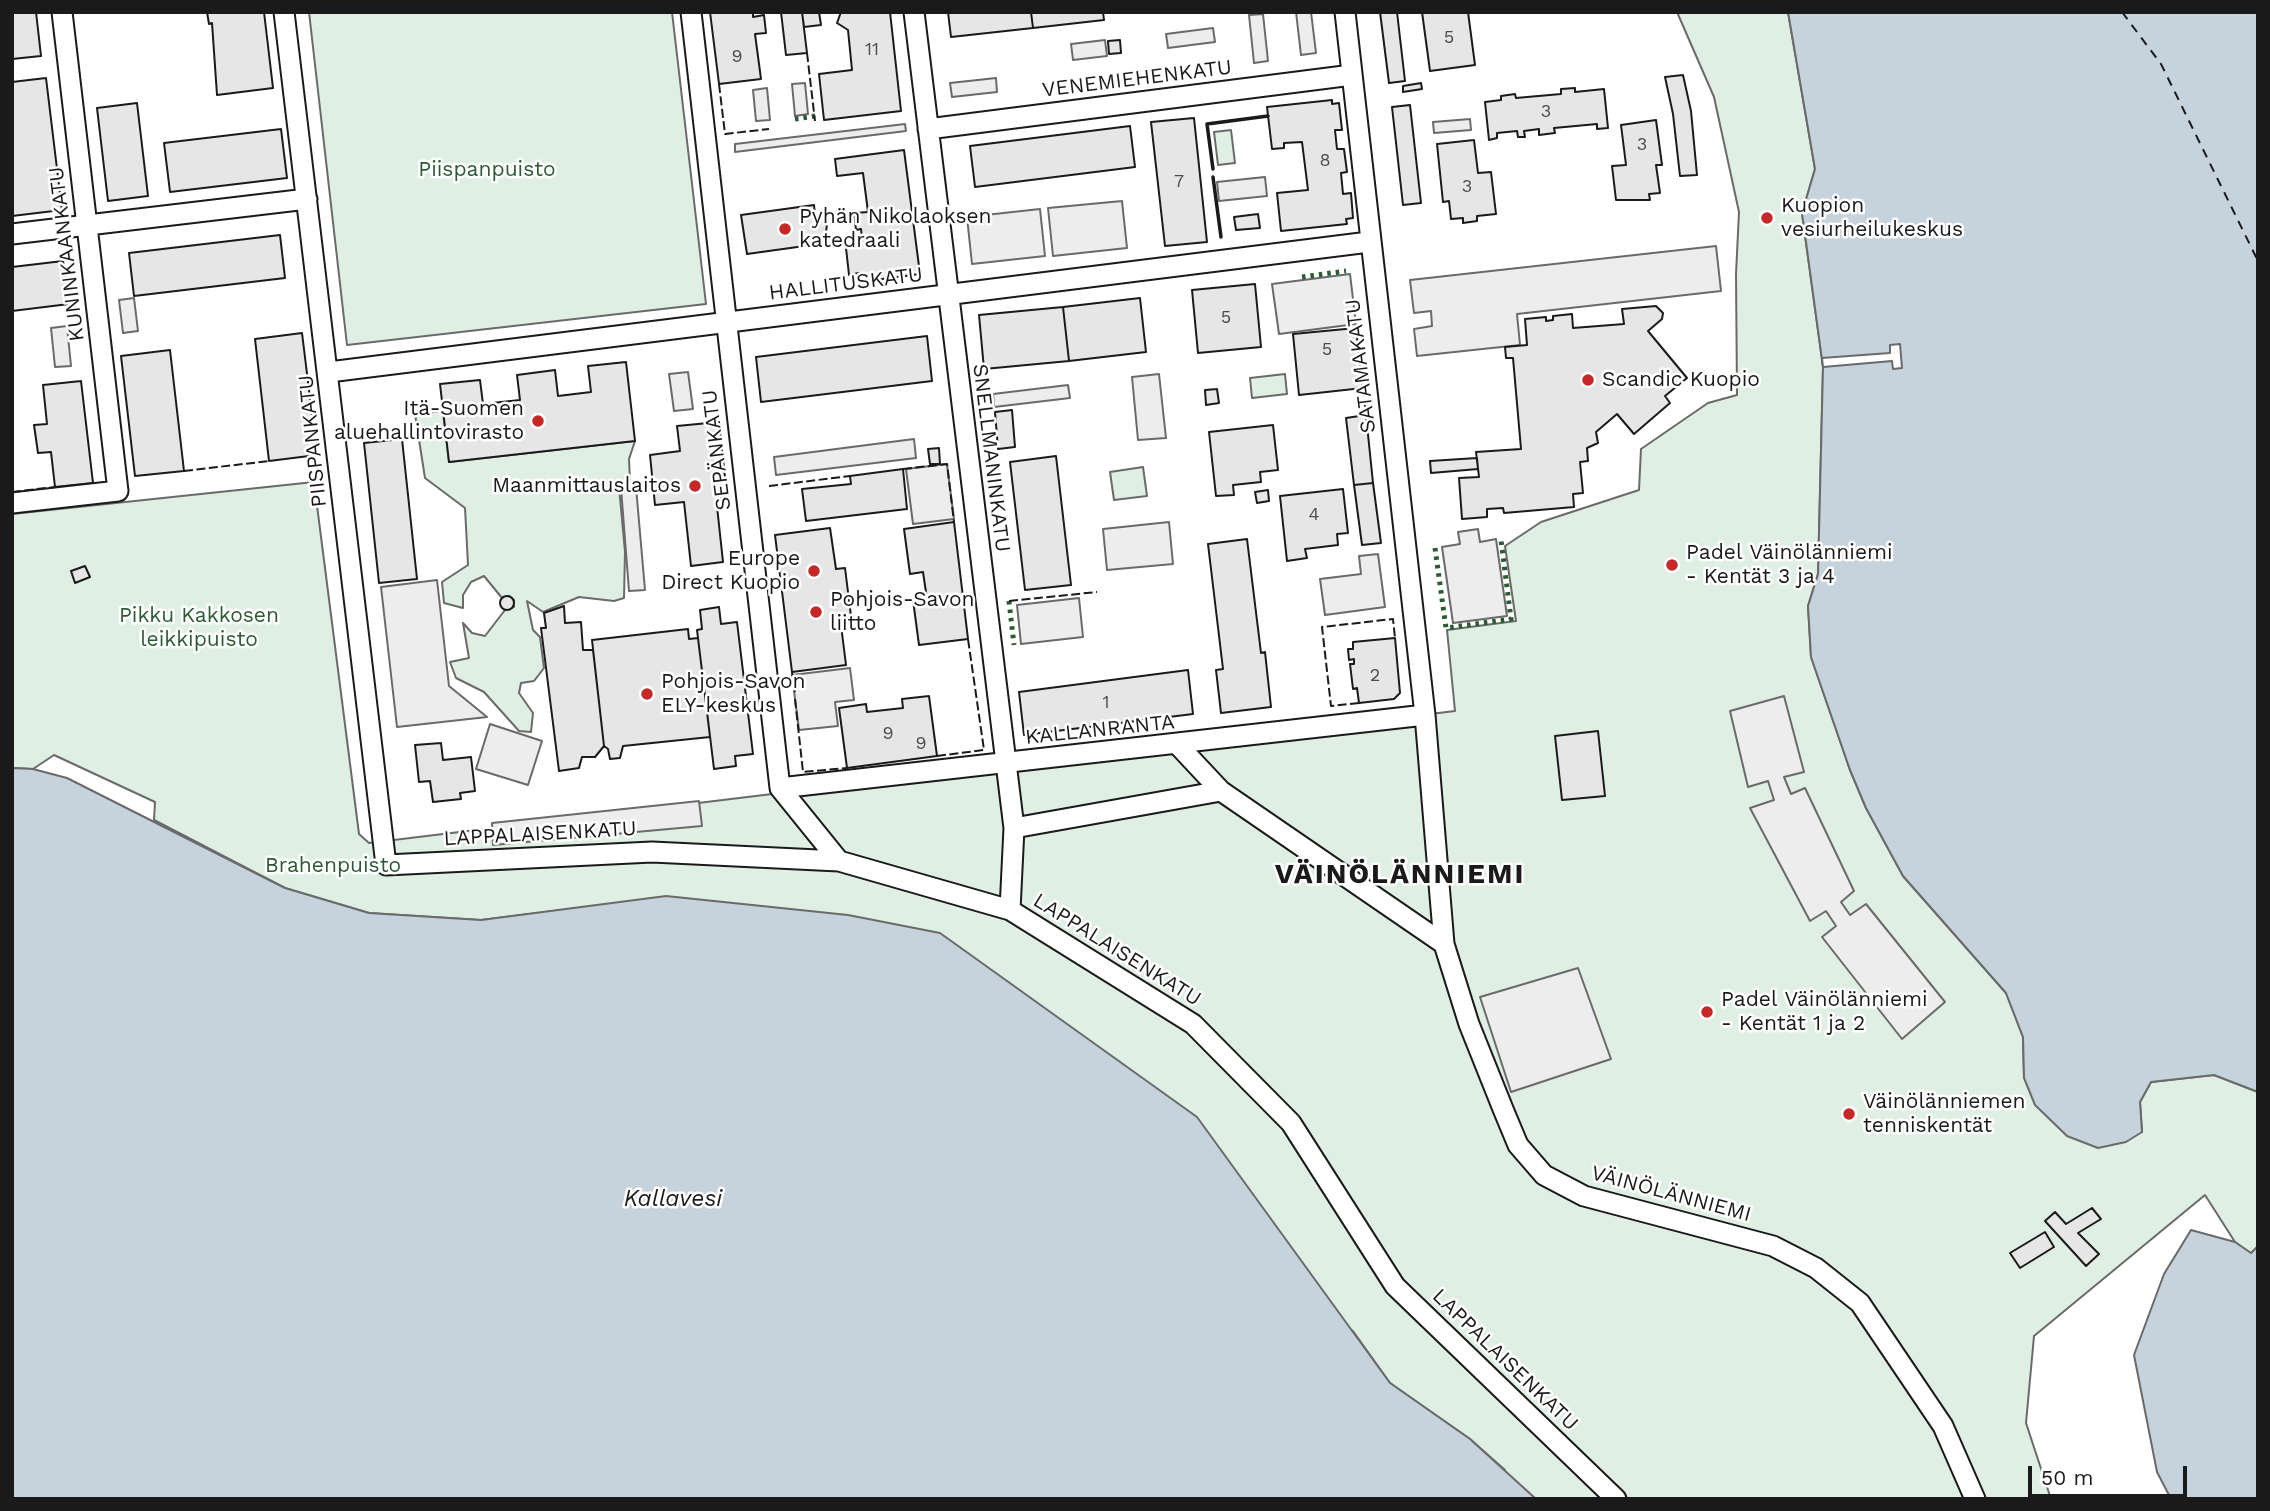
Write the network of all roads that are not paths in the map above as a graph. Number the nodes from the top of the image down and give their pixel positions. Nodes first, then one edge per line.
1 (62, 12) edge
2 (284, 12) edge
3 (691, 12) edge
4 (914, 12) edge
5 (1345, 12) edge
6 (1352, 75) junction
7 (928, 128) junction
8 (307, 199) junction
9 (87, 225) junction
10 (12, 234) edge
11 (1369, 242) junction
12 (947, 295) junction
13 (725, 322) junction
14 (329, 372) junction
15 (12, 503) edge
16 (1424, 715) junction
17 (1177, 744) junction
18 (1006, 762) junction
19 (780, 788) junction
20 (1221, 791) junction
21 (1014, 828) junction
22 (839, 861) junction
23 (386, 865) joint
24 (1010, 910) junction
25 (1444, 944) junction
26 (1616, 1499) edge
27 (1975, 1499) edge

1 - 9 street, KUNINKAANKATU
2 - 8 street, PIISPANKATU
3 - 13 street, SEPÄNKATU
4 - 7 street, SNELLMANINKATU
5 - 6 street, SATAMAKATU
6 - 7 street, VENEMIEHENKATU
6 - 11 street, SATAMAKATU
7 - 12 street, SNELLMANINKATU
8 - 9 street
8 - 14 street, PIISPANKATU
9 - 10 street
9 - 15 street, KUNINKAANKATU
11 - 12 street, HALLITUSKATU
11 - 16 street, SATAMAKATU
12 - 13 street, HALLITUSKATU
12 - 18 street, SNELLMANINKATU
13 - 14 street, HALLITUSKATU
13 - 19 street, SEPÄNKATU
14 - 23 street, PIISPANKATU
16 - 17 street, KALLANRANTA
16 - 25 street, VÄINÖLÄNNIEMI
17 - 18 street, KALLANRANTA
17 - 20 street
18 - 19 street, KALLANRANTA
18 - 21 street, SNELLMANINKATU
19 - 22 street
20 - 21 street
20 - 25 street
21 - 24 street, SNELLMANINKATU
22 - 23 street, LAPPALAISENKATU
22 - 24 street, LAPPALAISENKATU
24 - 26 street, LAPPALAISENKATU
25 - 27 street, VÄINÖLÄNNIEMI

